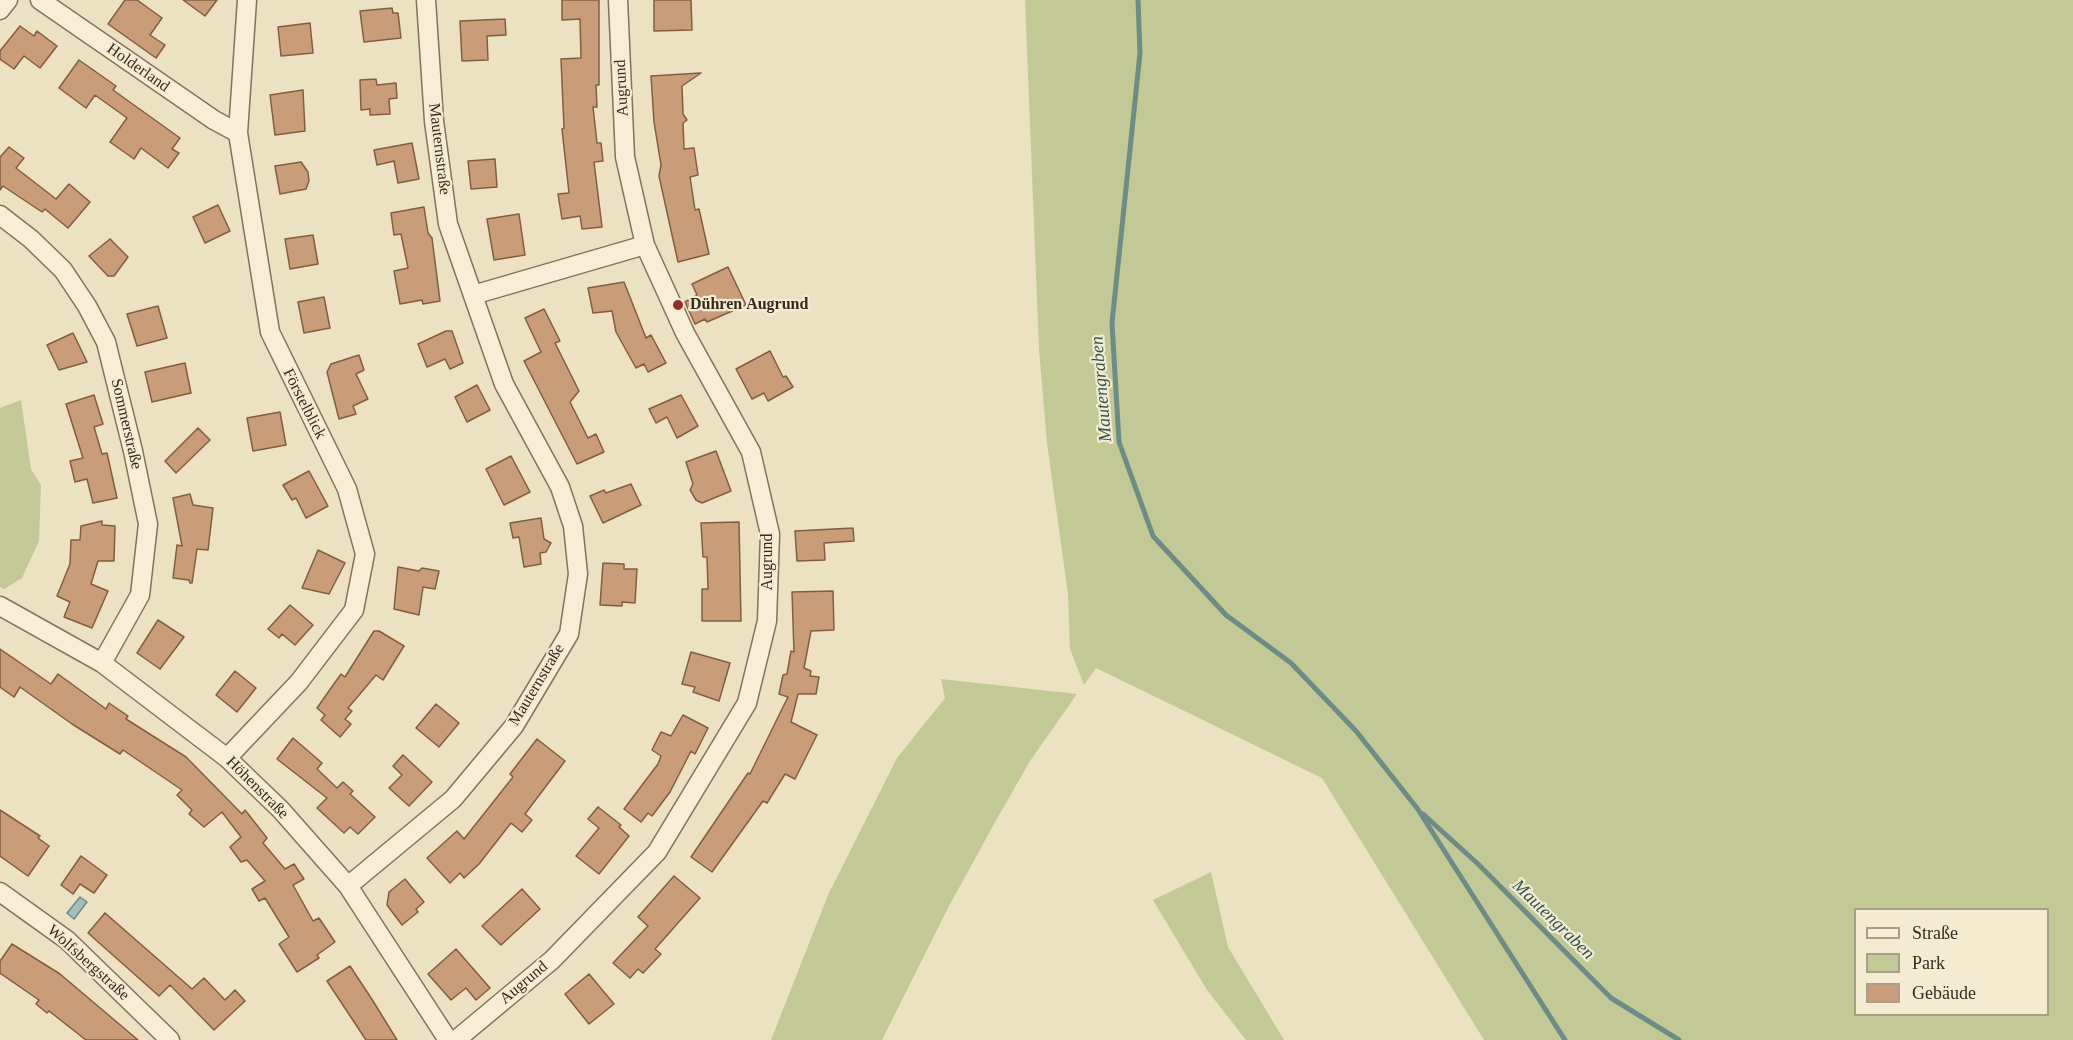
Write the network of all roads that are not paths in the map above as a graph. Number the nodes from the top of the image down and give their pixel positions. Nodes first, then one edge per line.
1 (8, 0) edge
2 (40, 0) edge
3 (247, 0) edge
4 (426, 0) edge
5 (618, 0) edge
6 (0, 10) edge
7 (238, 133) junction
8 (0, 215) edge
9 (645, 245) junction
10 (473, 295) junction
11 (0, 606) edge
12 (102, 663) junction
13 (227, 758) junction
14 (348, 886) junction
15 (0, 892) edge
16 (170, 1040) edge
17 (448, 1040) edge
18 (456, 1040) edge

1 - 6 street
2 - 7 street, Holderland
3 - 7 street, Förstelblick
4 - 10 street, Mauternstraße
5 - 9 street, Augrund
7 - 13 street, Förstelblick
8 - 12 street, Sommerstraße
9 - 10 street
9 - 18 street, Augrund
10 - 14 street, Mauternstraße
11 - 12 street, Höhenstraße
12 - 13 street, Höhenstraße
13 - 14 street, Höhenstraße
14 - 17 street, Höhenstraße
15 - 16 street, Wolfsbergstraße

